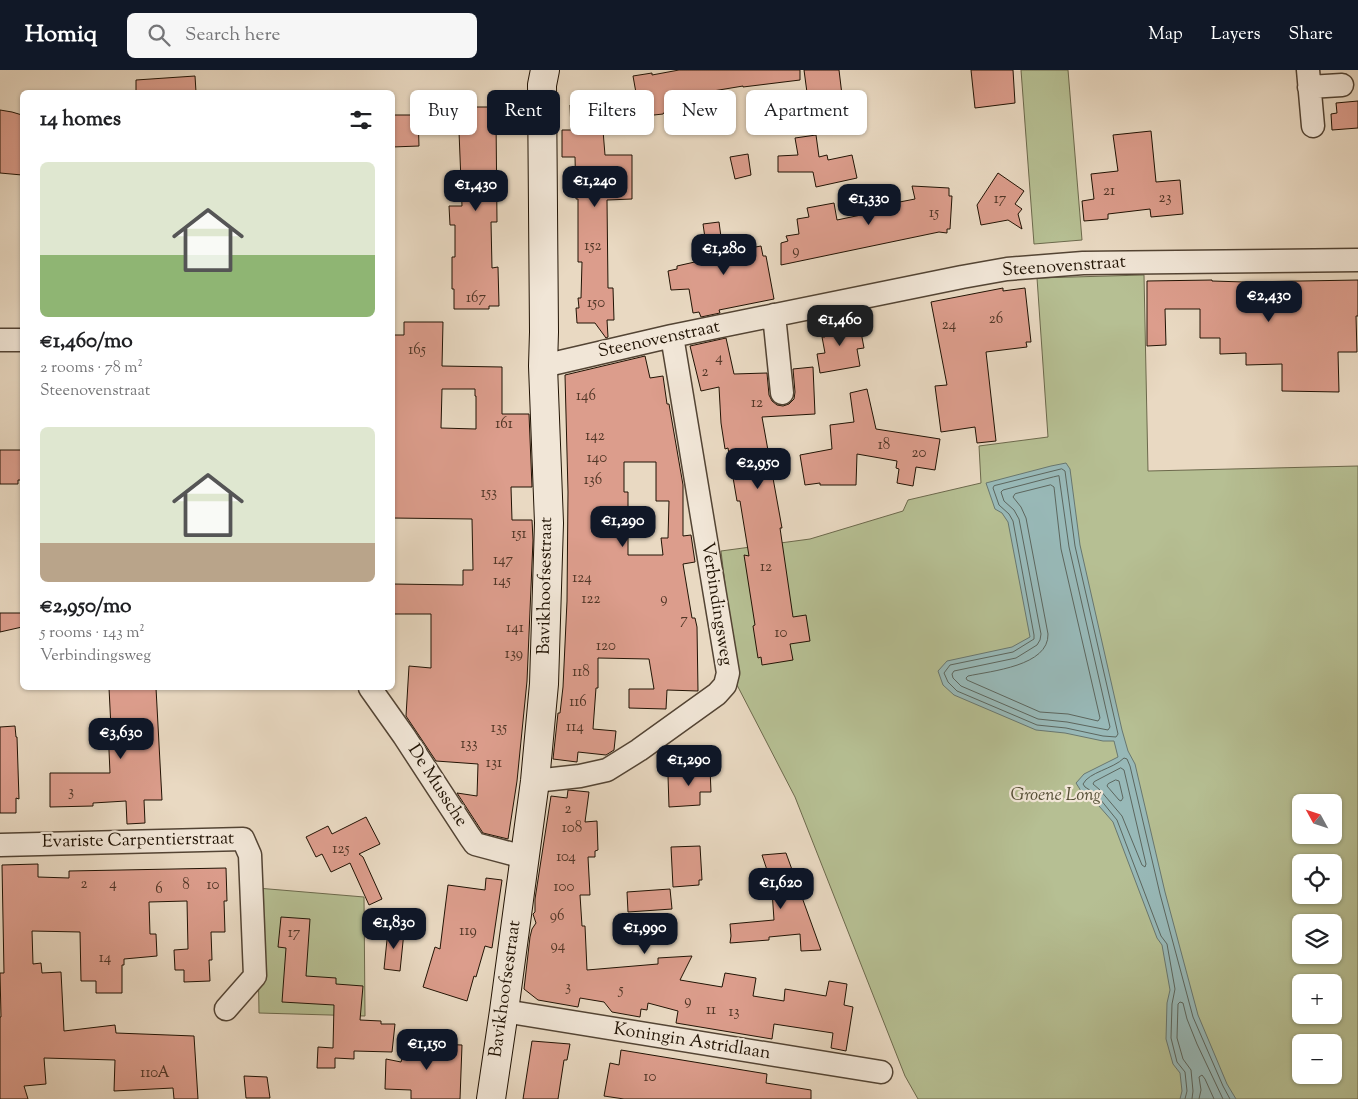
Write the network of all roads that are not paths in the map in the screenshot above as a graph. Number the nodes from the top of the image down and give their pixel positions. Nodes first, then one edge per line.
1 (533, 70) edge
2 (545, 70) edge
3 (1308, 79) edge
4 (1342, 85) dead end
5 (1312, 126) dead end
6 (1358, 260) edge
7 (774, 315) junction
8 (672, 336) junction
9 (0, 340) edge
10 (20, 340) edge
11 (543, 366) junction
12 (782, 393) dead end
13 (371, 690) edge
14 (535, 781) junction
15 (0, 844) edge
16 (524, 857) junction
17 (226, 1009) dead end
18 (504, 1011) junction
19 (881, 1072) dead end
20 (490, 1099) edge

1 - 2 street
2 - 11 street, Bavikhoofsestraat
3 - 4 street
3 - 5 street
6 - 7 street, Steenovenstraat
7 - 8 street, Steenovenstraat
7 - 12 street
8 - 11 street, Steenovenstraat
8 - 14 street, Verbindingsweg
9 - 10 street
11 - 14 street, Bavikhoofsestraat
13 - 16 street, De Mussche
14 - 16 street, Bavikhoofsestraat
15 - 17 street, Evariste Carpentierstraat
16 - 18 street, Bavikhoofsestraat
18 - 19 street, Koningin Astridlaan
18 - 20 street, Bavikhoofsestraat

